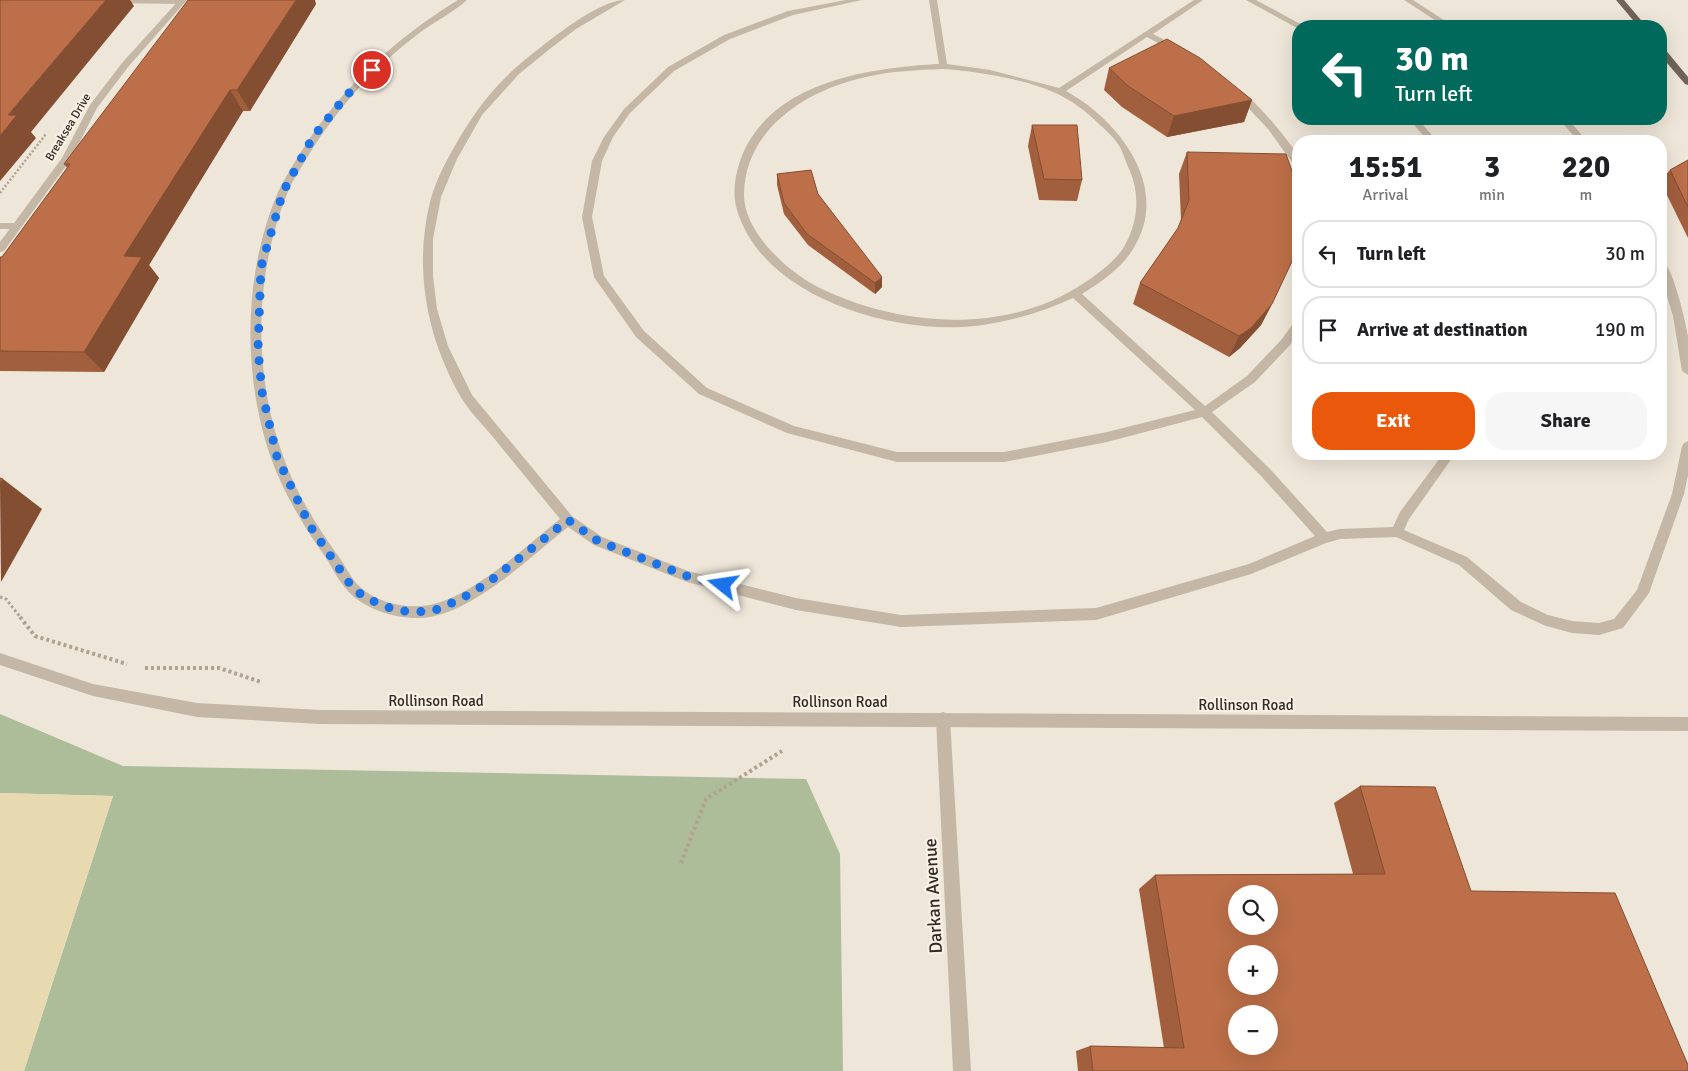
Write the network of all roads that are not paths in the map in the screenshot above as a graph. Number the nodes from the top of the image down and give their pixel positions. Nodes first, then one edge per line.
1 (463, 0) edge
2 (621, 0) edge
3 (858, 0) edge
4 (933, 0) edge
5 (1199, 0) edge
6 (1250, 0) edge
7 (1408, 0) edge
8 (1620, 0) edge
9 (104, 1) edge
10 (182, 1) edge
11 (1440, 20) edge
12 (1637, 20) edge
13 (1292, 22) edge
14 (1147, 34) junction
15 (1180, 52) edge
16 (1667, 57) edge
17 (943, 66) junction
18 (1688, 82) edge
19 (1234, 89) edge
20 (1060, 91) junction
21 (1418, 125) edge
22 (1568, 125) edge
23 (1428, 135) edge
24 (1578, 135) edge
25 (1292, 154) edge
26 (0, 226) edge
27 (17, 226) junction
28 (0, 249) edge
29 (1667, 276) edge
30 (1076, 295) junction
31 (1292, 334) edge
32 (1688, 371) edge
33 (1204, 412) junction
34 (1688, 446) edge
35 (1445, 460) edge
36 (568, 520) junction
37 (1397, 532) junction
38 (1324, 538) junction
39 (0, 659) edge
40 (942, 719) junction
41 (1688, 724) edge
42 (962, 1071) edge

1 - 36 street
2 - 36 street
3 - 33 street
4 - 17 street
5 - 14 street
6 - 13 street
7 - 11 street
8 - 12 main road
9 - 10 street
10 - 27 street, Breaksea Drive
14 - 15 street
14 - 20 street
16 - 18 main road
17 - 20 street
17 - 30 street
19 - 25 street
20 - 30 street
21 - 23 street
22 - 24 street
26 - 27 street
27 - 28 street, Breaksea Drive
29 - 32 street
30 - 33 street
31 - 33 street
33 - 38 street
34 - 37 street
35 - 37 street
36 - 38 street
37 - 38 street
39 - 40 street, Rollinson Road
40 - 41 street, Rollinson Road
40 - 42 street, Darkan Avenue

